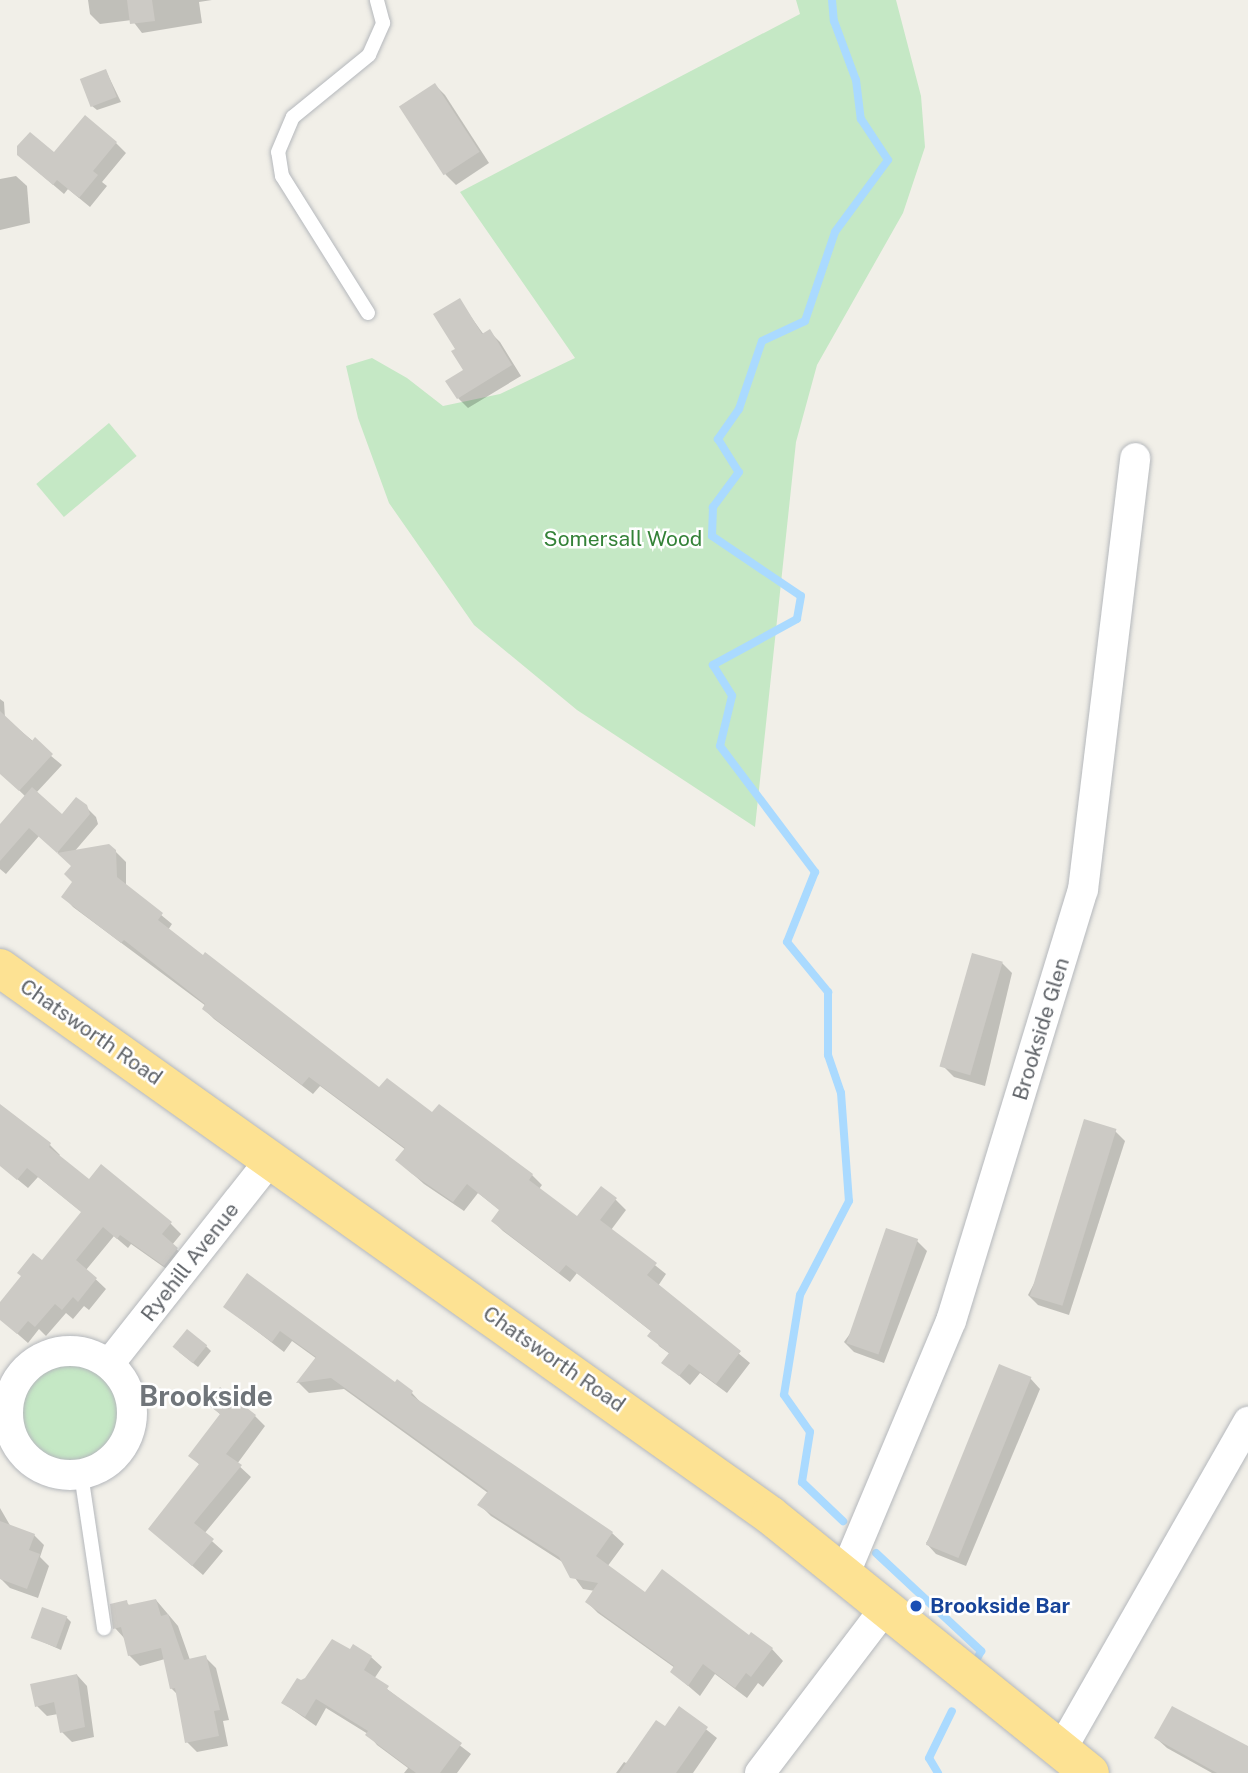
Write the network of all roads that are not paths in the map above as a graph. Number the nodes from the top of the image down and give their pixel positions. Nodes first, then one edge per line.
1 (377, 0) edge
2 (368, 313) dead end
3 (1135, 458) dead end
4 (0, 968) edge
5 (270, 1160) junction
6 (109, 1364) junction
7 (1244, 1439) edge
8 (81, 1474) junction
9 (845, 1573) junction
10 (886, 1607) junction
11 (104, 1628) dead end
12 (1076, 1761) edge
13 (760, 1773) edge

1 - 2 lane
3 - 9 street, Brookside Glen
4 - 5 highway, Chatsworth Road
5 - 6 street, Ryehill Avenue
5 - 9 highway, Chatsworth Road
6 - 8 street
6 - 8 street
7 - 12 street
8 - 11 lane
9 - 10 highway, Chatsworth Road
10 - 12 highway, Chatsworth Road
10 - 13 street

